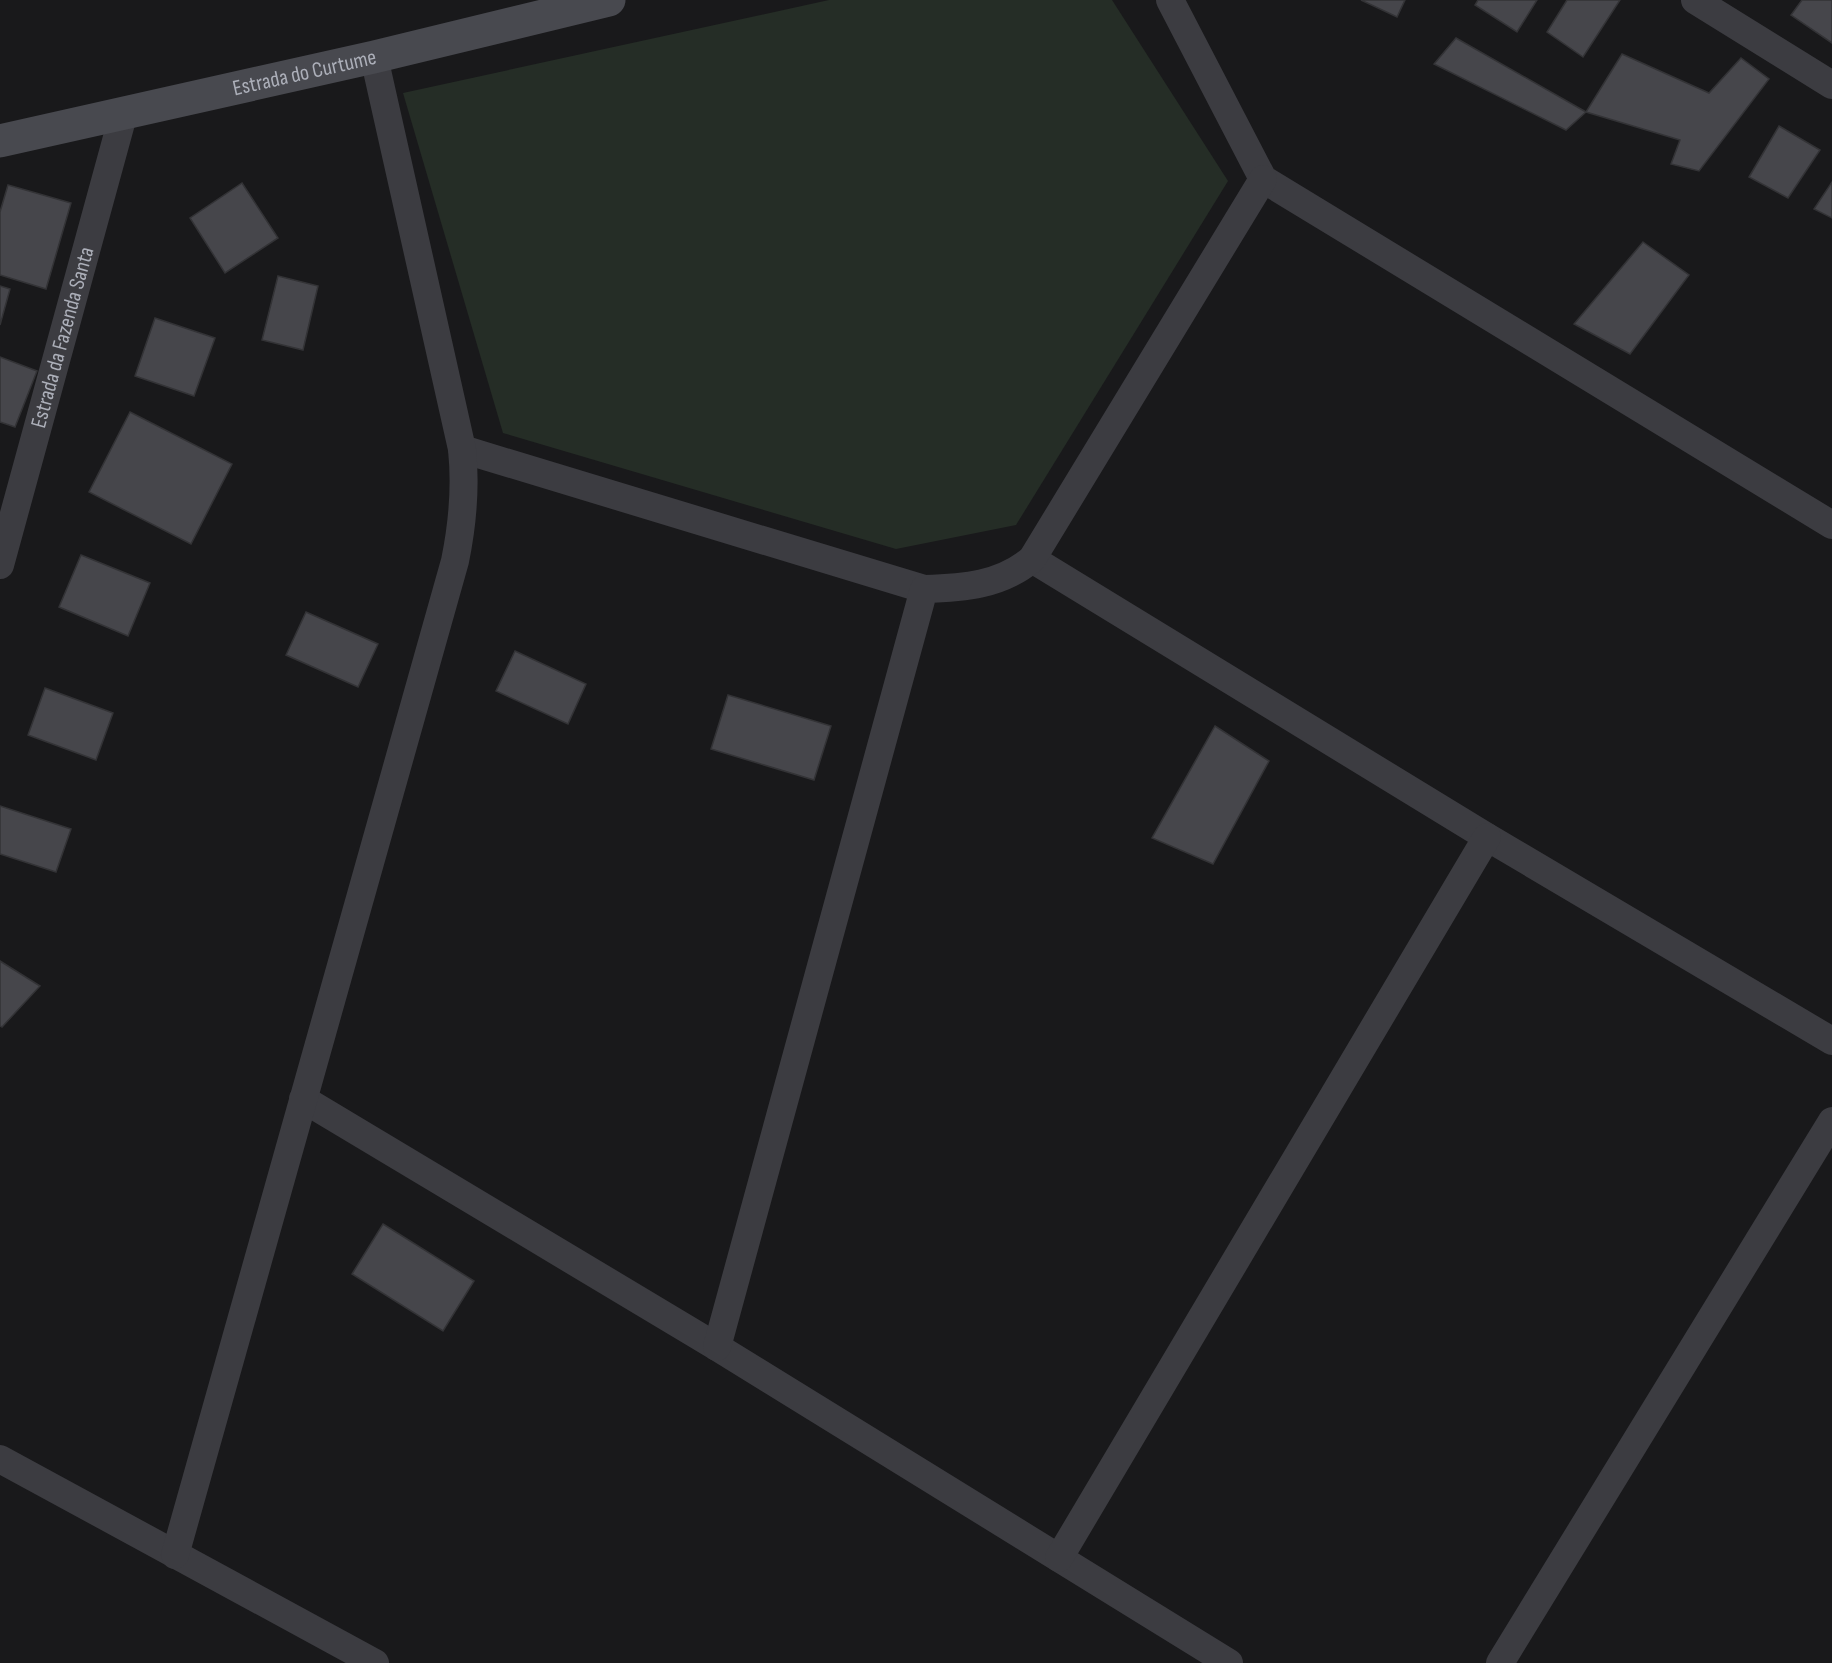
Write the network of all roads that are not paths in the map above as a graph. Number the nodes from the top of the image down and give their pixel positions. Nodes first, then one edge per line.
1 (609, 0) edge
2 (1170, 0) edge
3 (1695, 0) edge
4 (374, 57) junction
5 (1832, 85) edge
6 (124, 112) junction
7 (0, 141) edge
8 (1263, 178) junction
9 (462, 448) junction
10 (1832, 525) edge
11 (1032, 559) junction
12 (0, 565) edge
13 (924, 589) junction
14 (1487, 837) junction
15 (1832, 1041) edge
16 (303, 1099) junction
17 (1832, 1121) edge
18 (717, 1347) junction
19 (0, 1459) edge
20 (175, 1555) junction
21 (1059, 1558) junction
22 (375, 1663) edge
23 (1229, 1663) edge
24 (1500, 1663) edge

1 - 4 street, Estrada do Curtume
2 - 8 street
3 - 5 street
4 - 6 street, Estrada do Curtume
4 - 9 street
6 - 7 street, Estrada do Curtume
6 - 12 street, Estrada da Fazenda Santa
8 - 10 street
8 - 11 street
9 - 13 street
9 - 16 street
11 - 13 street
11 - 14 street
13 - 18 street
14 - 15 street
14 - 21 street
16 - 18 street
16 - 20 street
17 - 24 street
18 - 21 street
19 - 20 street
20 - 22 street
21 - 23 street

